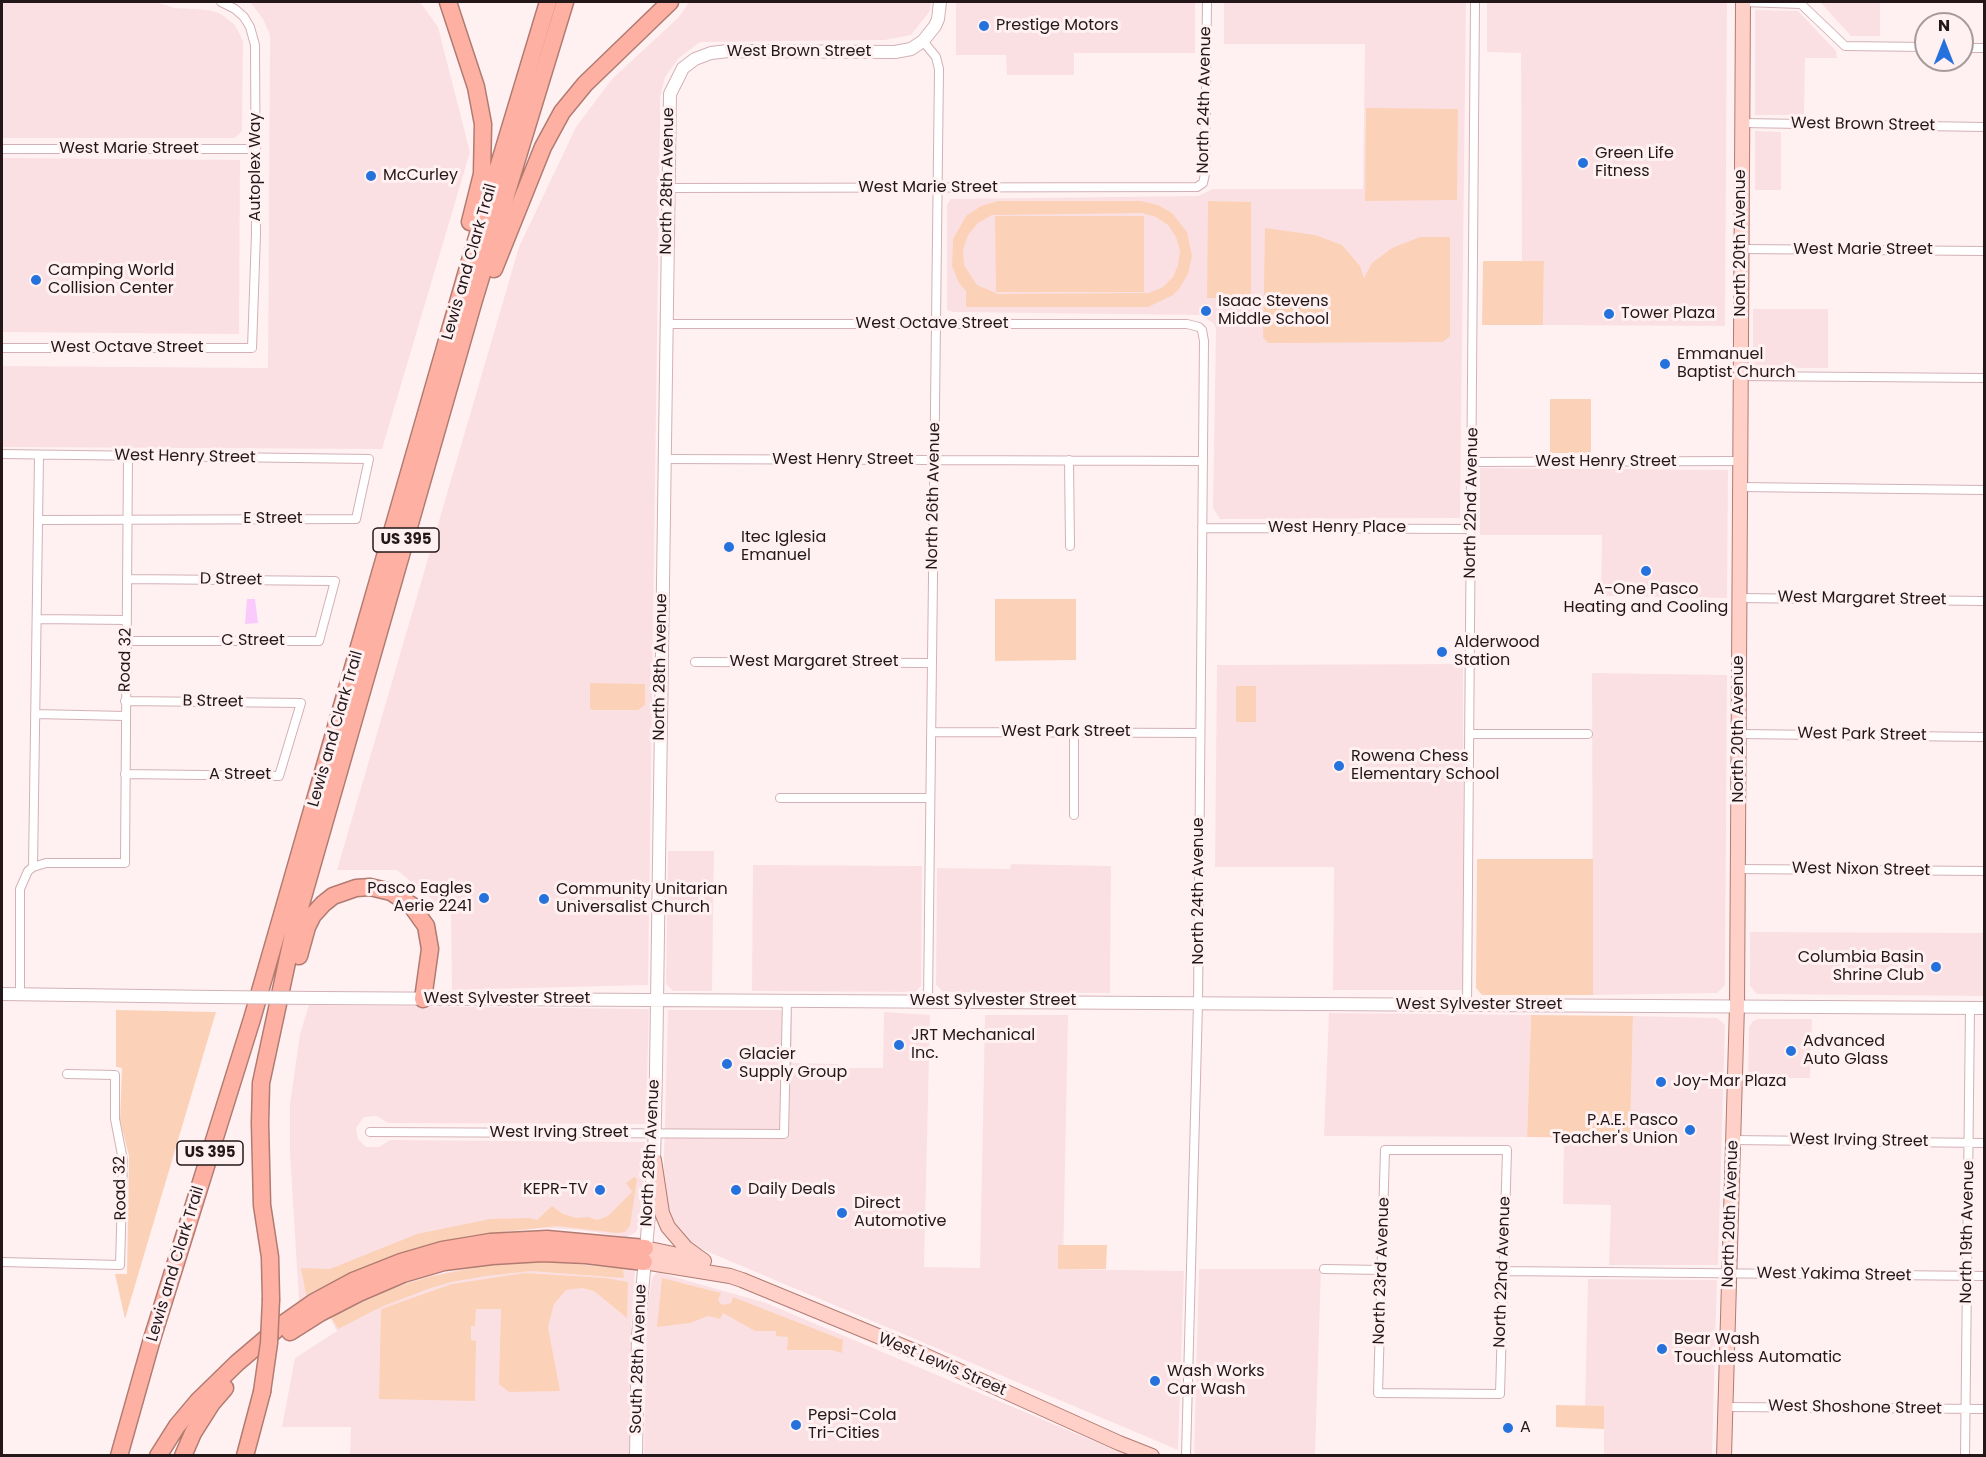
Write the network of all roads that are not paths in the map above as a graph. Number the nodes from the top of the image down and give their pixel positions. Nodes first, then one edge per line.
1 (221, 2) edge
2 (448, 2) edge
3 (548, 2) edge
4 (565, 2) edge
5 (670, 2) edge
6 (940, 2) edge
7 (1207, 2) edge
8 (1475, 2) edge
9 (1743, 2) edge
10 (923, 41) junction
11 (1914, 47) edge
12 (678, 73) joint
13 (1742, 123) junction
14 (1984, 127) edge
15 (2, 149) edge
16 (256, 149) junction
17 (667, 188) junction
18 (937, 188) junction
19 (1189, 188) joint
20 (1741, 249) junction
21 (1984, 251) edge
22 (469, 264) junction
23 (474, 300) junction
24 (666, 324) junction
25 (936, 324) junction
26 (1199, 327) joint
27 (2, 348) edge
28 (252, 348) joint
29 (1741, 376) junction
30 (1984, 378) edge
31 (2, 454) edge
32 (39, 454) junction
33 (128, 457) junction
34 (369, 459) joint
35 (664, 459) junction
36 (934, 460) junction
37 (1069, 460) junction
38 (1203, 460) junction
39 (1741, 461) junction
40 (1472, 462) junction
41 (1740, 487) junction
42 (1984, 490) edge
43 (38, 520) junction
44 (128, 520) junction
45 (1202, 528) junction
46 (1471, 529) junction
47 (1070, 546) dead end
48 (127, 579) junction
49 (336, 582) joint
50 (1740, 598) junction
51 (1984, 601) edge
52 (37, 619) junction
53 (127, 620) junction
54 (126, 641) junction
55 (695, 662) dead end
56 (932, 663) junction
57 (125, 701) junction
58 (301, 703) joint
59 (35, 714) junction
60 (125, 716) junction
61 (931, 732) junction
62 (1074, 732) junction
63 (1200, 733) junction
64 (1470, 734) junction
65 (1588, 734) dead end
66 (1739, 734) junction
67 (1984, 736) edge
68 (125, 774) junction
69 (780, 798) dead end
70 (930, 798) junction
71 (1074, 815) dead end
72 (33, 867) junction
73 (1738, 869) junction
74 (1984, 871) edge
75 (2, 994) edge
76 (20, 994) junction
77 (423, 999) junction
78 (658, 999) junction
79 (787, 1000) junction
80 (928, 1000) junction
81 (1198, 1003) junction
82 (1467, 1005) junction
83 (1737, 1006) junction
84 (1970, 1008) junction
85 (1984, 1008) edge
86 (67, 1074) dead end
87 (260, 1123) junction
88 (370, 1132) dead end
89 (655, 1133) junction
90 (1733, 1140) junction
91 (1968, 1142) junction
92 (1984, 1143) edge
93 (1385, 1150) joint
94 (654, 1160) junction
95 (644, 1255) junction
96 (704, 1261) junction
97 (2, 1262) edge
98 (1324, 1269) dead end
99 (1382, 1270) junction
100 (1503, 1271) junction
101 (1729, 1274) junction
102 (730, 1276) junction
103 (1967, 1276) junction
104 (1984, 1276) edge
105 (1500, 1394) joint
106 (1726, 1407) junction
107 (1966, 1409) junction
108 (1984, 1409) edge
109 (119, 1455) edge
110 (158, 1455) edge
111 (183, 1455) edge
112 (245, 1455) edge
113 (636, 1455) edge
114 (1152, 1455) edge
115 (1186, 1455) edge
116 (1724, 1455) edge
117 (1965, 1455) edge

1 - 16 street, Autoplex Way
2 - 22 highway
3 - 22 highway, Lewis and Clark Trail / US 395
4 - 23 highway, Lewis and Clark Trail / US 395
5 - 23 highway
6 - 10 street
7 - 19 street, North 24th Avenue
8 - 40 street, North 22nd Avenue
9 - 11 street
9 - 13 main road, North 20th Avenue
10 - 12 street, West Brown Street
10 - 18 street, North 26th Avenue
12 - 17 street, North 28th Avenue
13 - 14 street, West Brown Street
13 - 20 main road, North 20th Avenue
15 - 16 street, West Marie Street
16 - 28 street, Autoplex Way
17 - 18 street, West Marie Street
17 - 24 street, North 28th Avenue
18 - 19 street, West Marie Street
18 - 25 street, North 26th Avenue
20 - 21 street, West Marie Street
20 - 29 main road, North 20th Avenue
22 - 109 highway, Lewis and Clark Trail / US 395
23 - 87 highway, Lewis and Clark Trail / US 395
24 - 25 street, West Octave Street
24 - 35 street, North 28th Avenue
25 - 26 street, West Octave Street
25 - 36 street, North 26th Avenue
26 - 38 street, North 24th Avenue
27 - 28 street, West Octave Street
29 - 30 street
29 - 39 main road, North 20th Avenue
31 - 32 street, West Henry Street
32 - 33 street, West Henry Street
32 - 43 street
33 - 34 street, West Henry Street
33 - 44 street, Road 32
34 - 44 street, E Street
35 - 36 street, West Henry Street
35 - 78 street, North 28th Avenue
36 - 37 street, West Henry Street
36 - 56 street, North 26th Avenue
37 - 38 street, West Henry Street
37 - 47 street
38 - 45 street, North 24th Avenue
39 - 40 street, West Henry Street
39 - 41 main road, North 20th Avenue
40 - 46 street, North 22nd Avenue
41 - 42 street
41 - 50 main road, North 20th Avenue
43 - 44 street
43 - 52 street
44 - 48 street, Road 32
45 - 46 street, West Henry Place
45 - 63 street, North 24th Avenue
46 - 64 street, North 22nd Avenue
48 - 49 street, D Street
48 - 53 street, Road 32
49 - 54 street, C Street
50 - 51 street, West Margaret Street
50 - 66 main road, North 20th Avenue
52 - 53 street
52 - 59 street
53 - 54 street, Road 32
54 - 57 street, Road 32
55 - 56 street, West Margaret Street
56 - 61 street, North 26th Avenue
57 - 58 street, B Street
57 - 60 street, Road 32
58 - 68 street, A Street
59 - 60 street
59 - 72 street
60 - 68 street, Road 32
61 - 62 street, West Park Street
61 - 70 street, North 26th Avenue
62 - 63 street, West Park Street
62 - 71 street
63 - 81 street, North 24th Avenue
64 - 65 street
64 - 82 street, North 22nd Avenue
66 - 67 street, West Park Street
66 - 73 main road, North 20th Avenue
68 - 72 street, Road 32
69 - 70 street
70 - 80 street, North 26th Avenue
72 - 76 street
73 - 74 street, West Nixon Street
73 - 83 main road, North 20th Avenue
75 - 76 street, West Sylvester Street
76 - 77 street, West Sylvester Street, bridge
77 - 78 street, West Sylvester Street
77 - 87 highway
78 - 79 street, West Sylvester Street
78 - 89 street, North 28th Avenue
79 - 80 street, West Sylvester Street
79 - 89 street, West Irving Street
80 - 81 street, West Sylvester Street
81 - 82 street, West Sylvester Street
81 - 115 street, North 24th Avenue
82 - 83 street, West Sylvester Street
83 - 84 street, West Sylvester Street
83 - 90 main road, North 20th Avenue
84 - 85 street, West Sylvester Street
84 - 91 street, North 19th Avenue
86 - 97 street, Road 32
87 - 112 highway, Lewis and Clark Trail / US 395, bridge
88 - 89 street, West Irving Street
89 - 94 street, North 28th Avenue
90 - 91 street, West Irving Street
90 - 101 main road, North 20th Avenue
91 - 92 street, West Irving Street
91 - 103 street, North 19th Avenue
93 - 99 street, North 23rd Avenue
93 - 100 street, North 22nd Avenue
94 - 95 street, North 28th Avenue
94 - 96 main road
95 - 96 main road, West Lewis Street
95 - 102 main road, West Lewis Street
95 - 110 highway
95 - 111 highway
95 - 113 street, South 28th Avenue
96 - 102 main road, West Lewis Street
98 - 99 street
99 - 105 street, North 23rd Avenue
100 - 101 street, West Yakima Street
100 - 105 street, North 22nd Avenue
101 - 103 street, West Yakima Street
101 - 106 main road, North 20th Avenue
102 - 114 main road, West Lewis Street
103 - 104 street, West Yakima Street
103 - 107 street, North 19th Avenue
106 - 107 street, West Shoshone Street
106 - 116 main road, North 20th Avenue
107 - 108 street, West Shoshone Street
107 - 117 street, North 19th Avenue

